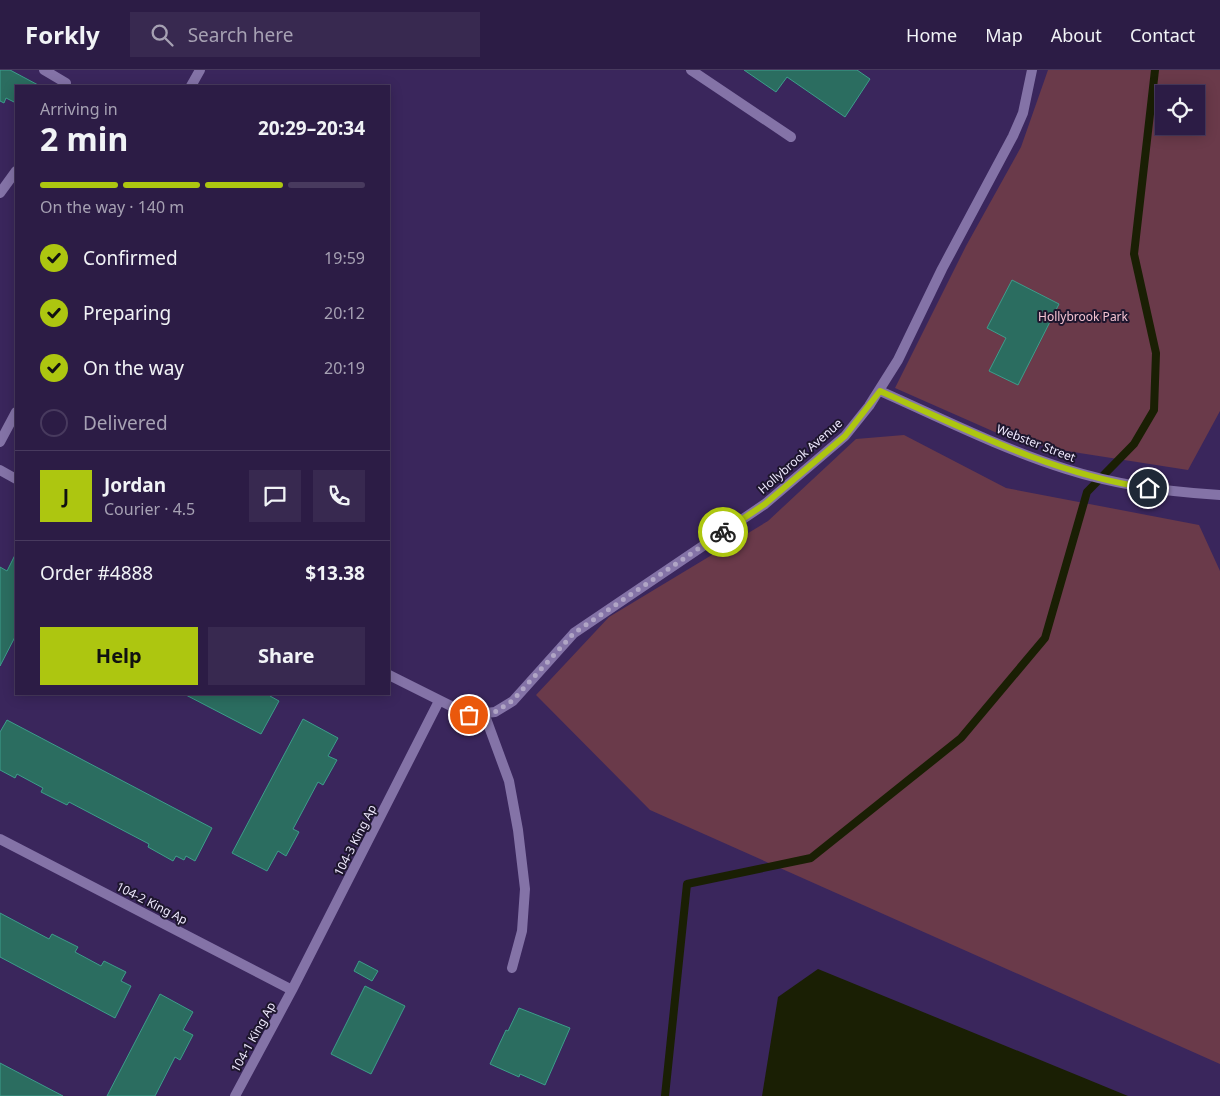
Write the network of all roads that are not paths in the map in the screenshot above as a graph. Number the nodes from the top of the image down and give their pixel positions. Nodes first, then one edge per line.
1 (44, 70) edge
2 (200, 70) edge
3 (691, 70) edge
4 (1032, 70) edge
5 (68, 85) edge
6 (192, 85) edge
7 (791, 137) dead end
8 (15, 172) edge
9 (0, 193) edge
10 (880, 391) junction
11 (15, 414) edge
12 (0, 442) edge
13 (0, 470) edge
14 (15, 478) edge
15 (1220, 495) edge
16 (390, 676) edge
17 (439, 701) junction
18 (484, 713) junction
19 (0, 839) edge
20 (512, 968) dead end
21 (292, 990) junction
22 (235, 1096) edge

1 - 5 street
2 - 6 street
3 - 7 street
4 - 10 street, Hollybrook Avenue
8 - 9 street
10 - 15 street, Webster Street
10 - 18 street, Hollybrook Avenue
11 - 12 street
13 - 14 street
16 - 17 street, Hollybrook Avenue
17 - 18 street, Hollybrook Avenue
17 - 21 street, 104-3 King Ap
18 - 20 street
19 - 21 street, 104-2 King Ap
21 - 22 street, 104-1 King Ap

